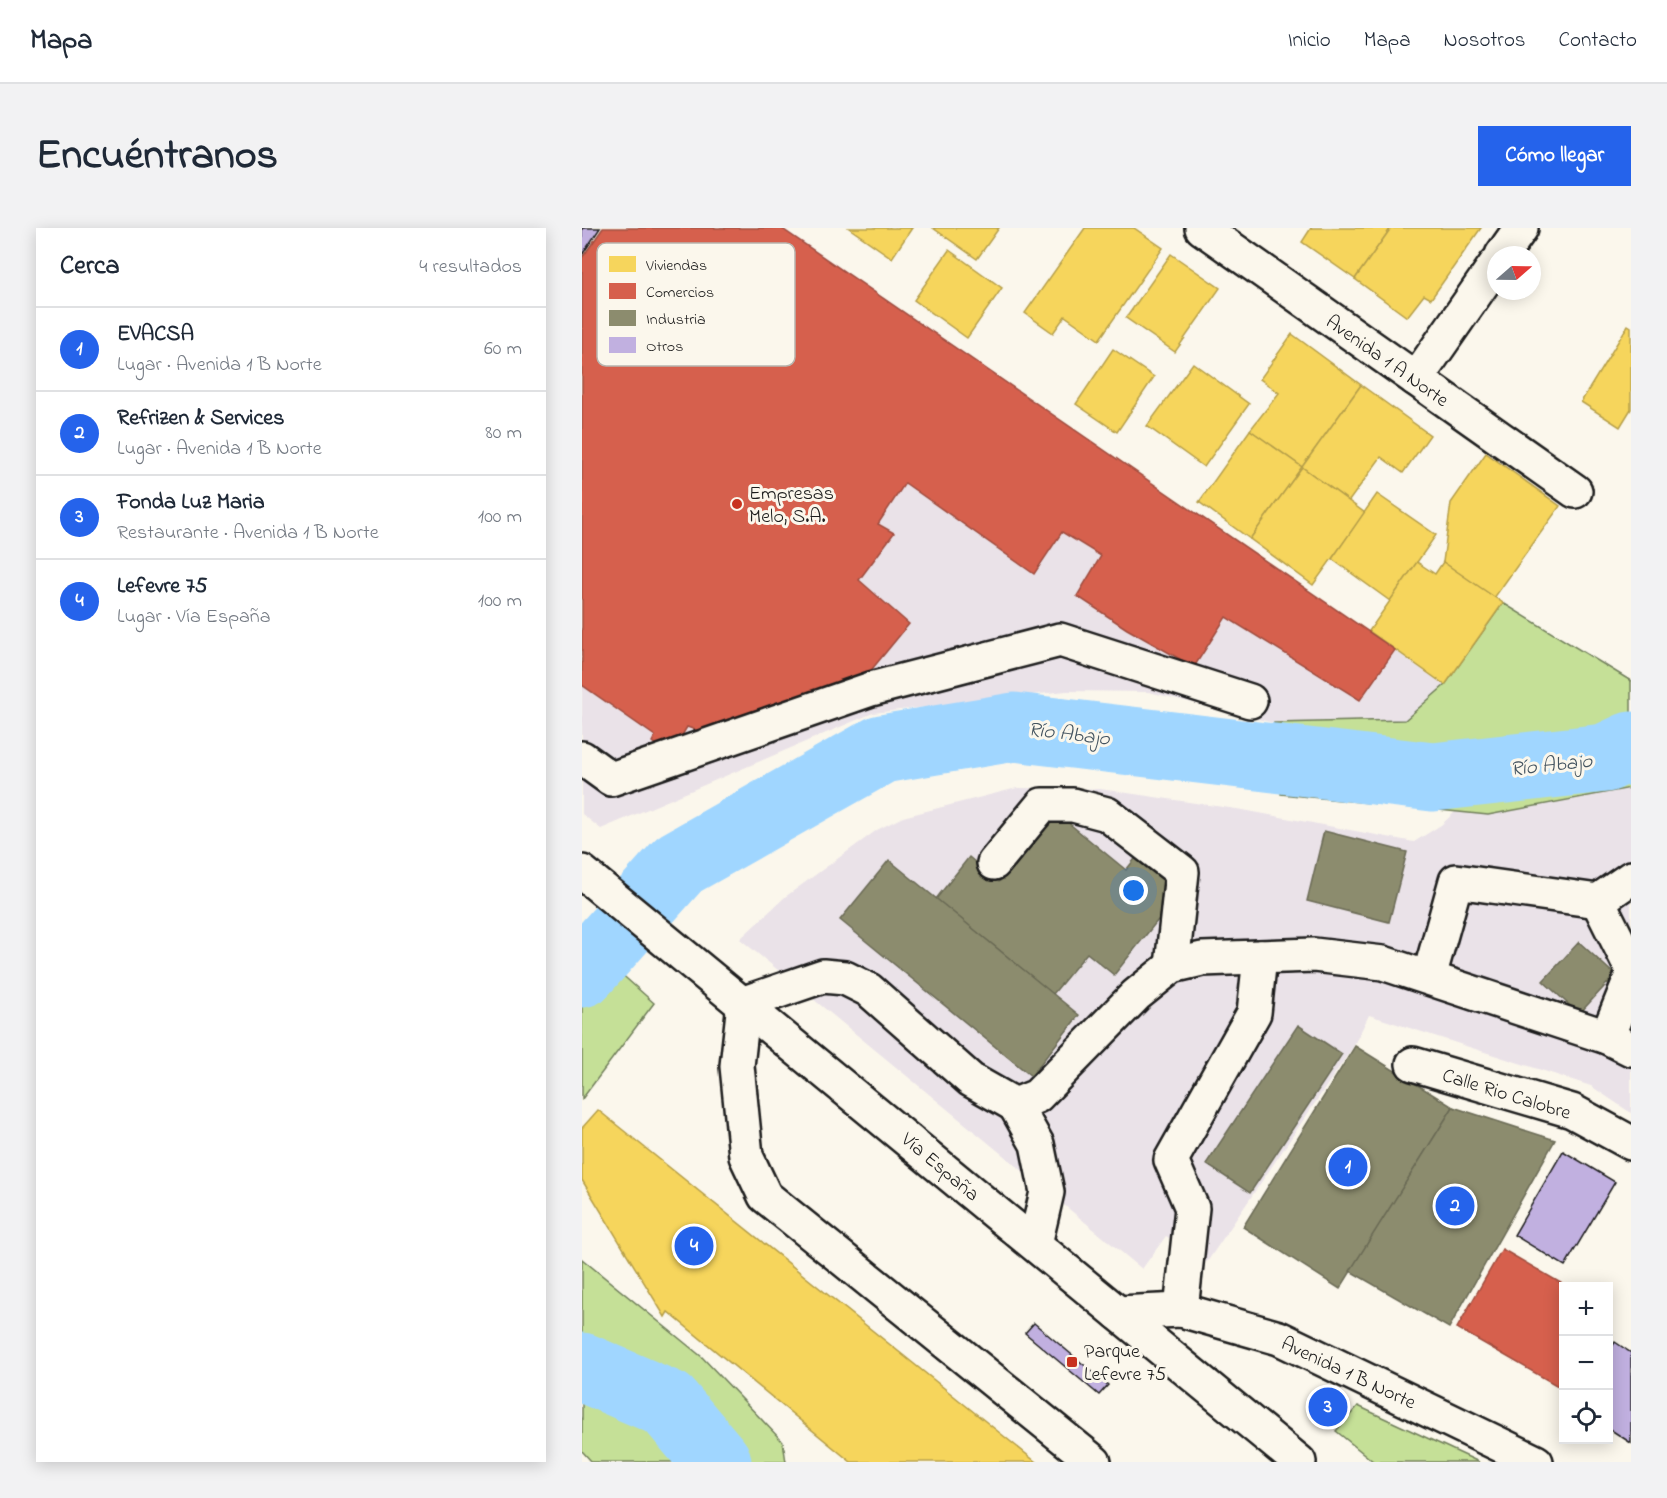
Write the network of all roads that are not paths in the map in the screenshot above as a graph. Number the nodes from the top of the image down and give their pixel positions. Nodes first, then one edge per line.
1 (1202, 228) edge
2 (1521, 228) edge
3 (1508, 246) edge
4 (1487, 277) edge
5 (1416, 379) junction
6 (1575, 491) dead end
7 (1250, 701) dead end
8 (582, 758) edge
9 (994, 863) dead end
10 (582, 872) edge
11 (1631, 878) edge
12 (1598, 901) junction
13 (1260, 957) junction
14 (1172, 966) junction
15 (1631, 967) edge
16 (1429, 977) junction
17 (1631, 978) edge
18 (740, 1000) junction
19 (1619, 1043) edge
20 (1413, 1064) dead end
21 (1015, 1105) junction
22 (1631, 1143) edge
23 (1035, 1244) junction
24 (1181, 1310) junction
25 (1118, 1313) junction
26 (1094, 1462) edge
27 (1299, 1462) edge
28 (1536, 1462) edge

1 - 5 street, Avenida 1 A Norte
2 - 3 street
4 - 5 street
5 - 6 street, Avenida 1 A Norte
7 - 8 street
9 - 14 street
10 - 18 street, Vía España
11 - 12 street
12 - 15 street
12 - 16 street
13 - 14 street
13 - 16 street
13 - 24 street
14 - 21 street
16 - 19 street
17 - 19 street
18 - 21 street
18 - 23 street, Vía España
18 - 26 street
20 - 22 street, Calle Rio Calobre
21 - 23 street
23 - 25 street, Vía España
24 - 25 street, Avenida 1 B Norte
24 - 28 street, Avenida 1 B Norte
25 - 27 street, Vía España

